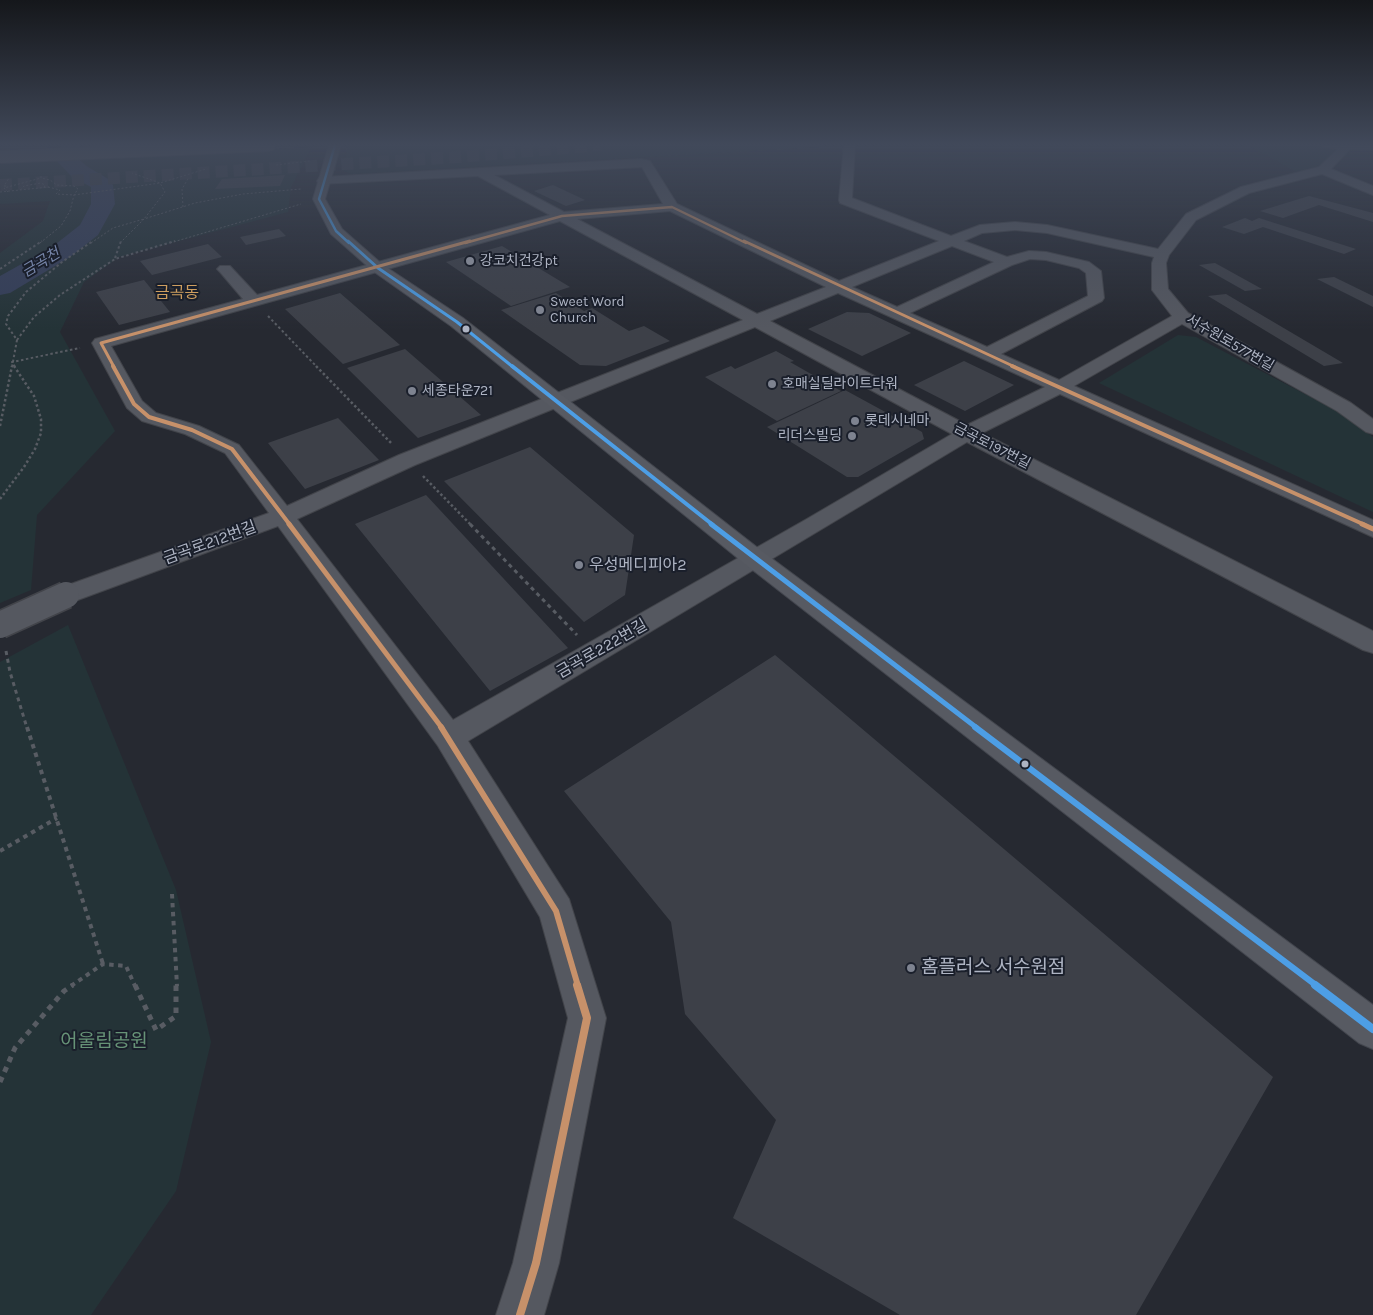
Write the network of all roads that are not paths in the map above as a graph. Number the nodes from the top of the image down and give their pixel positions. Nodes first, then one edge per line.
1 (327, 206) edge
2 (544, 206) edge
3 (862, 206) edge
4 (1212, 206) edge
5 (672, 207) joint
6 (562, 216) junction
7 (952, 240) junction
8 (1162, 254) junction
9 (1007, 262) junction
10 (378, 268) junction
11 (225, 269) dead end
12 (839, 287) junction
13 (254, 301) junction
14 (897, 313) junction
15 (1182, 317) junction
16 (755, 321) junction
17 (987, 354) junction
18 (1060, 387) junction
19 (557, 400) junction
20 (1373, 428) edge
21 (967, 433) junction
22 (284, 516) junction
23 (1373, 529) edge
24 (754, 558) junction
25 (3, 635) edge
26 (1373, 643) edge
27 (449, 737) junction
28 (1373, 1029) edge
29 (520, 1315) edge

1 - 10 main road
2 - 6 street, 금곡로197번길
3 - 7 street
4 - 8 street
5 - 6 street
5 - 12 street
6 - 10 street
6 - 16 street, 금곡로197번길
7 - 8 street, 금곡로212번길
7 - 9 street
7 - 12 street, 금곡로212번길
8 - 15 street, 서수원로577번길
9 - 14 street
9 - 17 street
10 - 13 street
10 - 19 main road
11 - 13 street
12 - 14 street
12 - 16 street, 금곡로212번길
13 - 22 street
14 - 17 street
15 - 18 street, 금곡로222번길
15 - 20 street, 서수원로577번길
16 - 19 street, 금곡로212번길
16 - 21 street, 금곡로197번길
17 - 18 street
18 - 21 street, 금곡로222번길
18 - 23 street
19 - 22 street, 금곡로212번길
19 - 24 main road
21 - 24 street, 금곡로222번길
21 - 26 street, 금곡로197번길
22 - 25 street, 금곡로212번길, bridge
22 - 27 street
24 - 27 street, 금곡로222번길
24 - 28 main road
27 - 29 street

